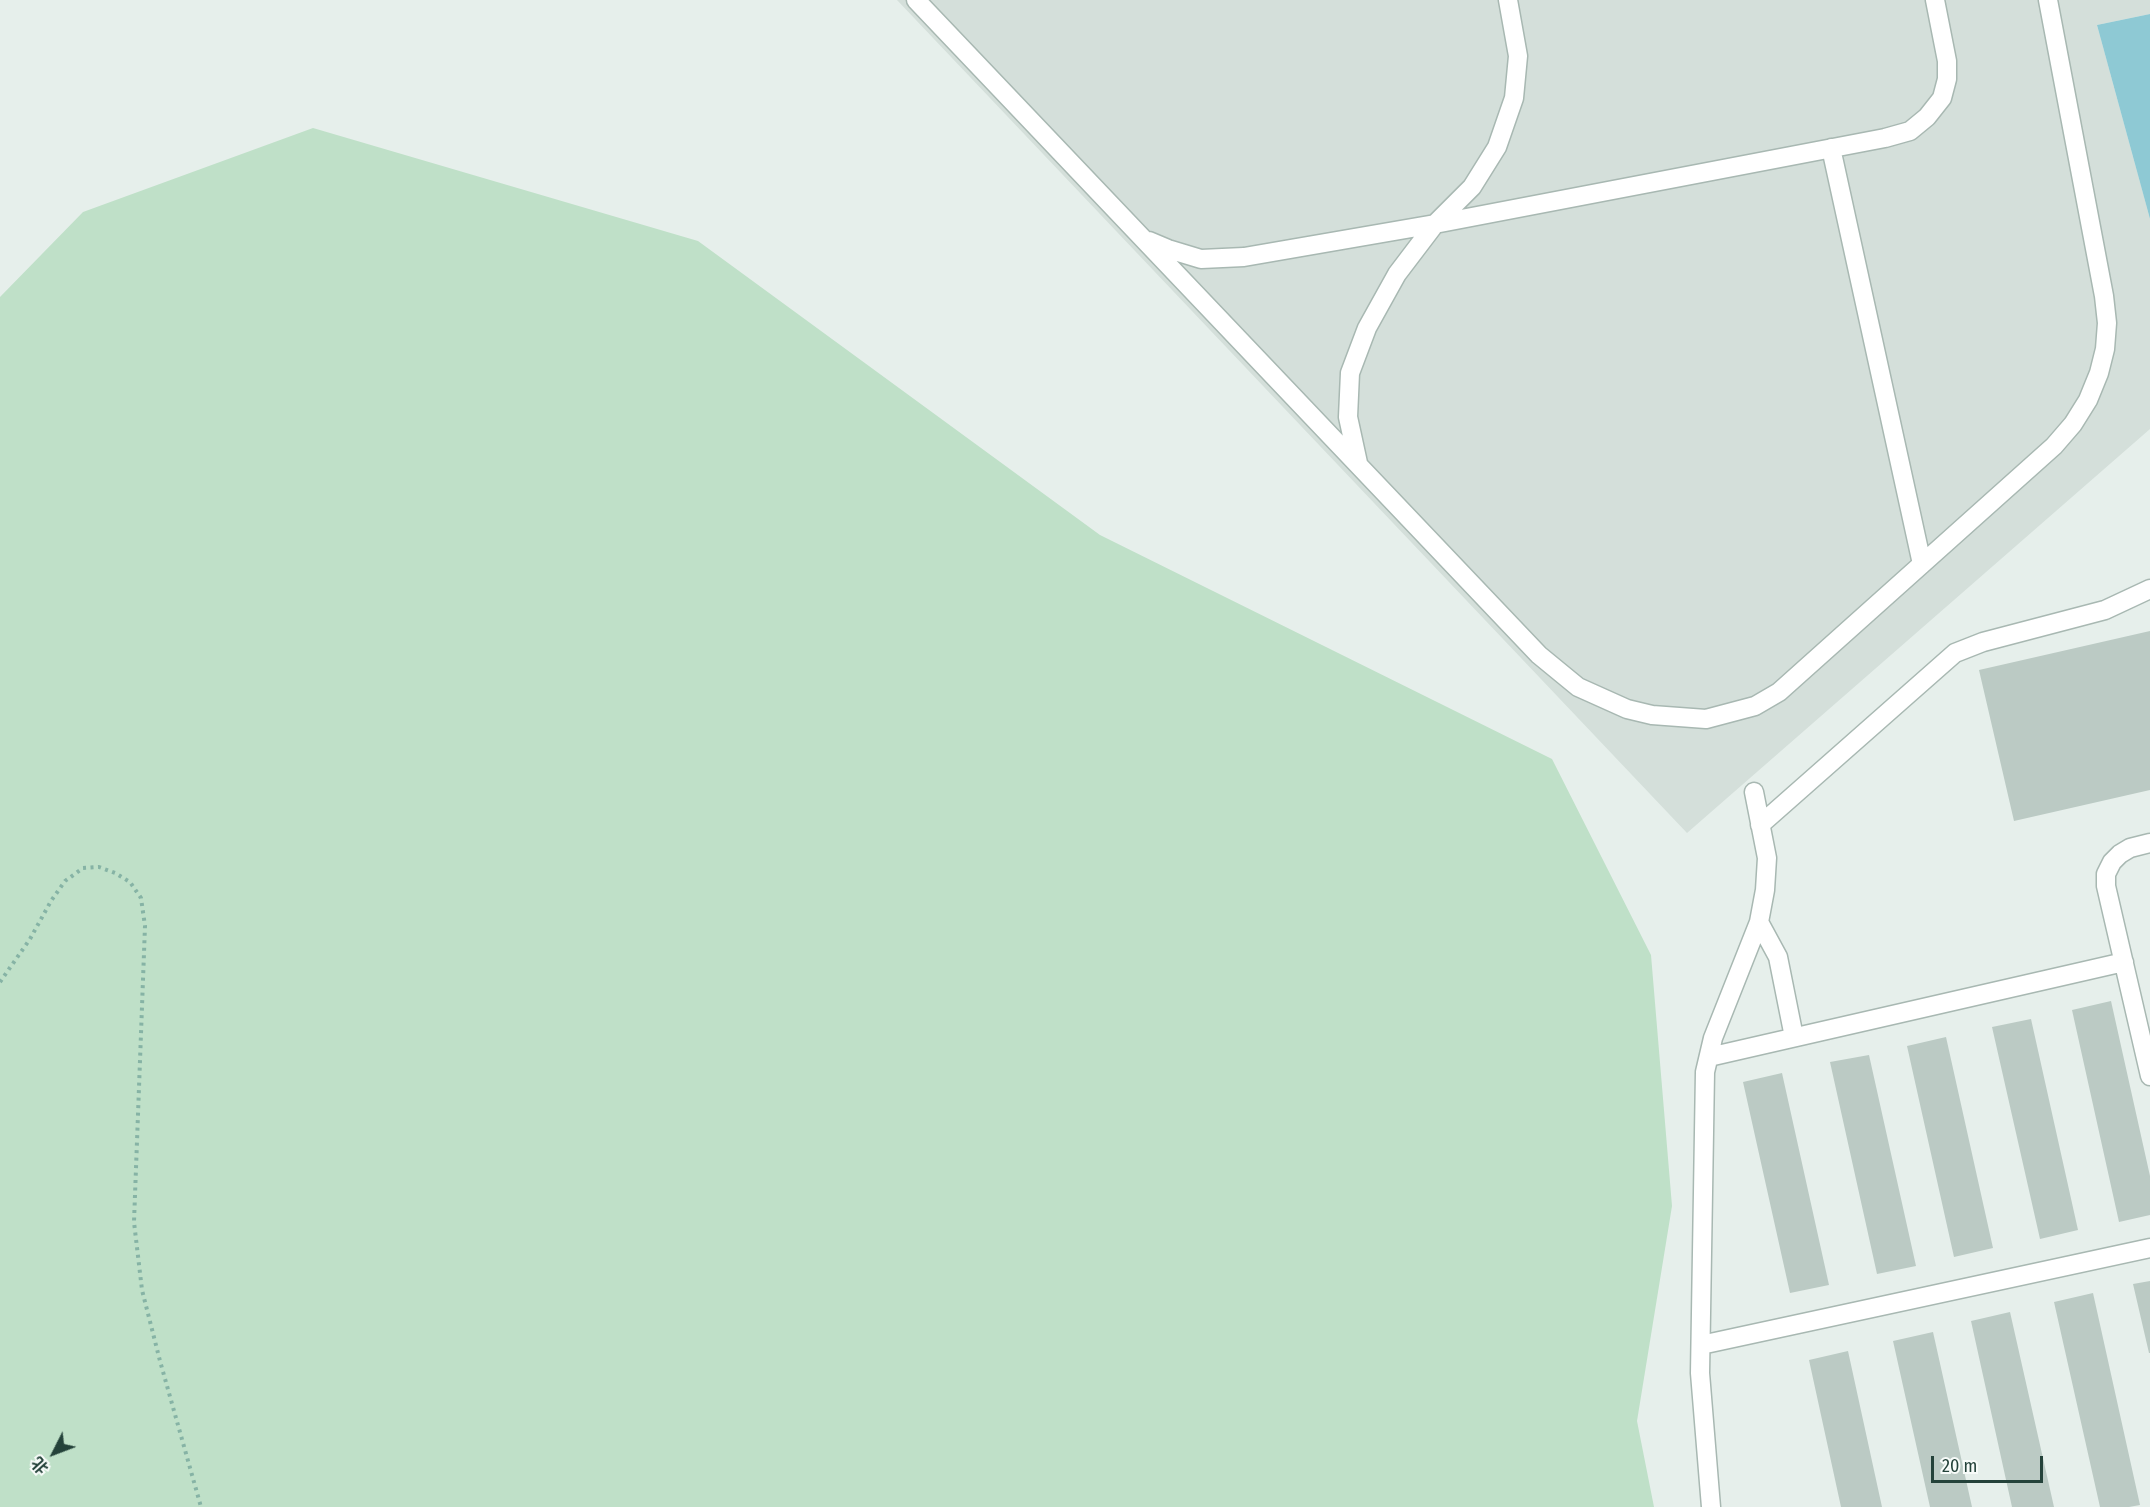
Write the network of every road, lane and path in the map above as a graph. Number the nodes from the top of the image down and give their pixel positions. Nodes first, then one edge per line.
1 (916, 0) edge
2 (1508, 0) edge
3 (1935, 0) edge
4 (2048, 0) edge
5 (1831, 148) junction
6 (1435, 224) junction
7 (1142, 237) junction
8 (1358, 464) junction
9 (1922, 564) junction
10 (2150, 589) edge
11 (1755, 792) dead end
12 (1760, 825) junction
13 (2150, 843) edge
14 (1759, 922) junction
15 (2124, 962) junction
16 (0, 981) edge
17 (1794, 1037) junction
18 (1709, 1057) junction
19 (2150, 1076) edge
20 (2150, 1248) edge
21 (1701, 1345) junction
22 (201, 1507) edge
23 (1711, 1507) edge

1 - 7 street
2 - 6 street
3 - 5 street
4 - 9 street
5 - 6 street
5 - 9 street
6 - 7 street
6 - 8 street
7 - 8 street
8 - 9 street
10 - 12 street
11 - 12 street
12 - 14 street
13 - 15 street
14 - 17 street
14 - 18 street
15 - 17 street
15 - 19 street
16 - 22 path
17 - 18 street
18 - 21 street
20 - 21 street
21 - 23 street

